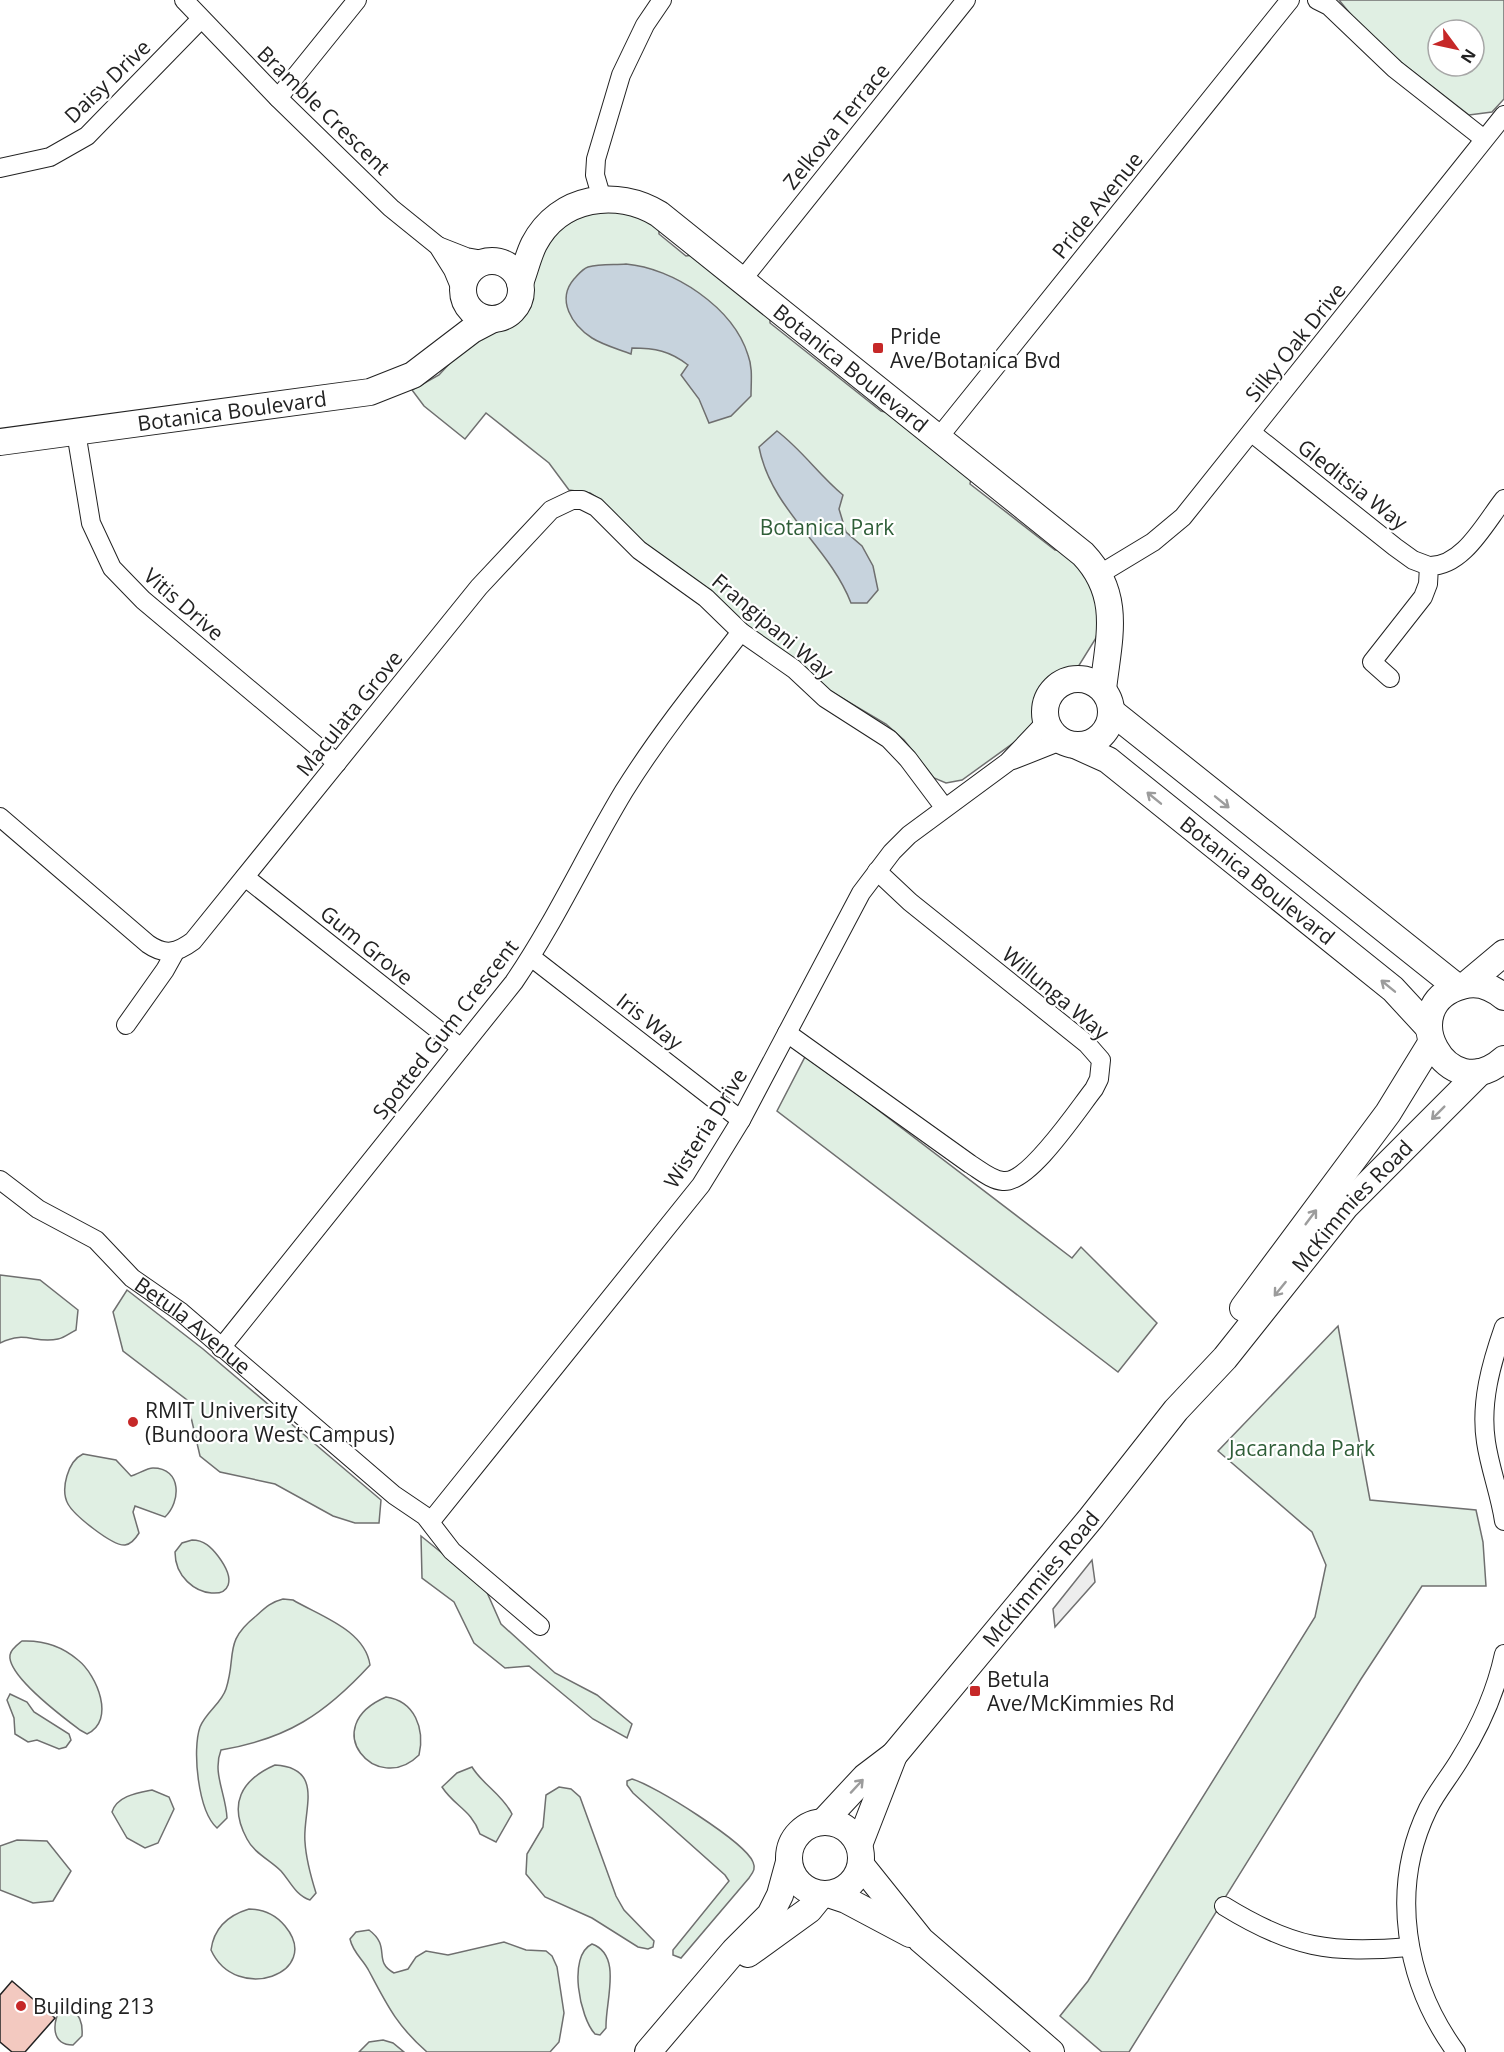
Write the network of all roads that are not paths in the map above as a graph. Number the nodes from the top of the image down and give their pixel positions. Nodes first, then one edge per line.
1 (184, 0) edge
2 (357, 0) edge
3 (662, 0) edge
4 (966, 0) edge
5 (1290, 0) edge
6 (1317, 0) edge
7 (200, 20) junction
8 (278, 98) junction
9 (1504, 115) edge
10 (1484, 139) junction
11 (0, 168) edge
12 (602, 199) junction
13 (535, 243) junction
14 (438, 246) junction
15 (494, 261) junction
16 (742, 280) junction
17 (520, 284) junction
18 (465, 298) junction
19 (493, 319) junction
20 (452, 344) junction
21 (76, 432) junction
22 (1252, 433) junction
23 (939, 438) junction
24 (0, 442) edge
25 (1504, 499) edge
26 (561, 503) joint
27 (1428, 566) junction
28 (1100, 574) junction
29 (741, 632) junction
30 (1108, 638) junction
31 (1077, 678) junction
32 (1390, 678) dead end
33 (1102, 689) junction
34 (1112, 712) junction
35 (1061, 736) junction
36 (337, 763) junction
37 (944, 807) junction
38 (0, 817) edge
39 (1279, 848) junction
40 (877, 871) junction
41 (245, 877) junction
42 (1255, 879) junction
43 (175, 952) junction
44 (1504, 953) edge
45 (531, 957) junction
46 (1462, 986) junction
47 (1504, 997) edge
48 (126, 1026) dead end
49 (787, 1033) junction
50 (1430, 1035) junction
51 (460, 1048) junction
52 (1495, 1068) edge
53 (741, 1120) junction
54 (0, 1180) edge
55 (1504, 1328) edge
56 (221, 1348) junction
57 (1185, 1402) junction
58 (430, 1521) junction
59 (1504, 1521) edge
60 (540, 1626) dead end
61 (1504, 1654) edge
62 (894, 1755) junction
63 (824, 1821) junction
64 (860, 1855) junction
65 (789, 1862) junction
66 (825, 1894) junction
67 (1224, 1906) dead end
68 (921, 1940) junction
69 (1409, 1947) junction
70 (717, 1974) junction
71 (648, 2052) edge
72 (1051, 2052) edge
73 (1456, 2052) edge

1 - 7 street, Bramble Crescent
2 - 8 street
3 - 12 street
4 - 16 street, Zelkova Terrace
5 - 23 street, Pride Avenue
6 - 10 street
7 - 8 street, Bramble Crescent
7 - 11 street, Daisy Drive
8 - 14 street, Bramble Crescent
9 - 10 street, Silky Oak Drive
10 - 22 street, Silky Oak Drive
12 - 13 street, Botanica Boulevard
12 - 16 street, Botanica Boulevard
13 - 15 street, Botanica Boulevard
13 - 17 street, Botanica Boulevard
14 - 15 street, Bramble Crescent
14 - 18 street, Bramble Crescent
15 - 17 street
15 - 18 street
16 - 23 street, Botanica Boulevard
17 - 19 street
18 - 19 street
18 - 20 street
19 - 20 street, Botanica Boulevard
20 - 21 street, Botanica Boulevard
21 - 24 street, Botanica Boulevard
21 - 36 street, Vitis Drive
22 - 27 street, Gleditsia Way
22 - 28 street, Silky Oak Drive
23 - 28 street, Botanica Boulevard
25 - 27 street
26 - 29 street, Frangipani Way
26 - 36 street, Maculata Grove
27 - 32 street
28 - 30 street, Botanica Boulevard
29 - 37 street, Frangipani Way
29 - 45 street, Spotted Gum Crescent
30 - 31 street, Botanica Boulevard
30 - 33 street, Botanica Boulevard
31 - 33 street
31 - 35 street
33 - 34 street
34 - 35 street
34 -> 39 street, Botanica Boulevard
35 - 37 street, Wisteria Drive
42 -> 35 street, Botanica Boulevard
36 - 41 street, Maculata Grove
37 - 40 street, Wisteria Drive
38 - 43 street
39 - 42 street
39 - 46 street, Botanica Boulevard
40 - 49 street, Wisteria Drive
40 - 49 street, Willunga Way
41 - 43 street, Maculata Grove
41 - 51 street, Gum Grove
50 -> 42 street, Botanica Boulevard
43 - 48 street, Maculata Grove
44 - 46 street
45 - 51 street, Spotted Gum Crescent
45 - 53 street, Iris Way
46 - 47 street
46 - 50 street, McKimmies Road
49 - 53 street, Wisteria Drive
50 - 52 street, Botanica Boulevard
57 -> 50 street, McKimmies Road
51 - 56 street, Spotted Gum Crescent
52 -> 57 street, McKimmies Road
53 - 58 street, Wisteria Drive
54 - 56 street, Betula Avenue
55 - 59 street
56 - 58 street, Betula Avenue
57 - 62 street, McKimmies Road
58 - 60 street, Betula Avenue
61 - 69 street
63 -> 62 street, McKimmies Road
62 - 64 street, McKimmies Road
63 - 64 street
63 - 65 street
64 - 66 street
64 - 68 street
65 - 66 street
65 - 70 street
66 - 68 street
66 - 70 street
67 - 69 street
68 - 72 street
69 - 73 street
70 - 71 street

